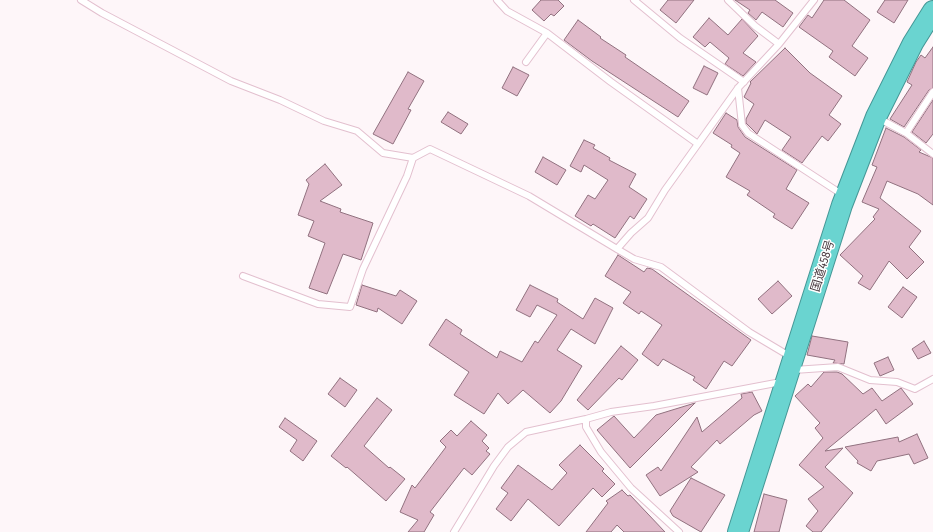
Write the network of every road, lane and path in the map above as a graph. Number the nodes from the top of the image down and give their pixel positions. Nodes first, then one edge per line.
1 (81, 0) edge
2 (497, 0) edge
3 (634, 0) edge
4 (728, 0) edge
5 (814, 0) edge
6 (809, 3) edge
7 (933, 11) edge
8 (547, 33) junction
9 (779, 44) junction
10 (526, 62) dead end
11 (744, 82) junction
12 (738, 88) junction
13 (933, 92) edge
14 (876, 117) junction
15 (906, 133) junction
16 (698, 144) junction
17 (933, 154) edge
18 (413, 158) junction
19 (845, 197) junction
20 (617, 249) junction
21 (243, 276) dead end
22 (790, 370) junction
23 (933, 379) edge
24 (586, 419) junction
25 (454, 532) edge
26 (679, 532) edge
27 (738, 532) edge

1 - 18 lane
2 - 8 lane
3 - 11 lane
4 - 9 lane
5 - 6 lane
6 - 9 lane
7 - 14 highway, 国道458号
8 - 10 lane
8 - 16 lane
9 - 11 lane
11 - 12 lane
12 - 16 lane
12 - 19 lane
13 - 15 lane
14 - 15 lane
14 - 19 highway, 国道458号
15 - 17 lane
16 - 20 lane
18 - 20 lane
18 - 21 lane
19 - 22 highway, 国道458号
20 - 22 lane
22 - 23 lane
22 - 24 lane
22 - 27 highway, 国道458号
24 - 25 lane
24 - 26 lane

